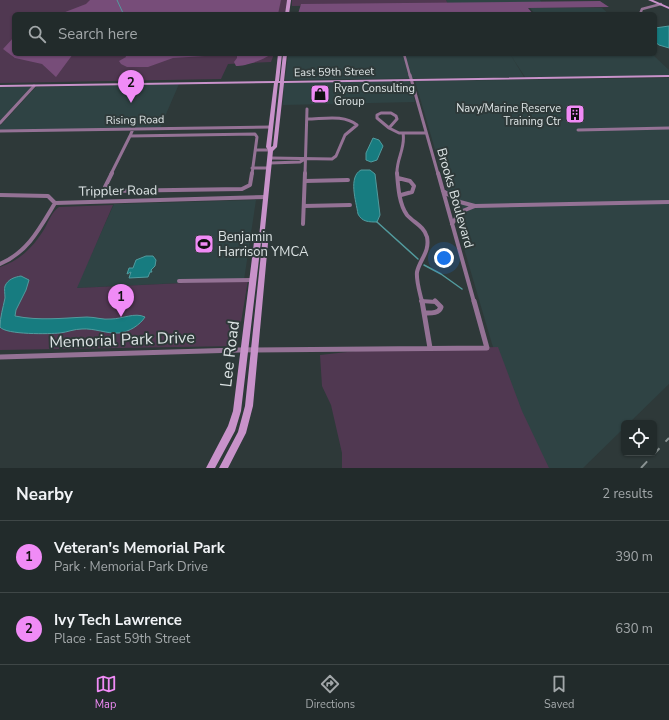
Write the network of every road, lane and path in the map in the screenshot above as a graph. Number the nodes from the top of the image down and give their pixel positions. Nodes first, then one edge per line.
1 (289, 0) edge
2 (650, 0) edge
3 (661, 4) junction
4 (669, 8) edge
5 (287, 12) edge
6 (640, 12) edge
7 (280, 56) edge
8 (285, 56) edge
9 (405, 56) edge
10 (669, 76) edge
11 (411, 79) junction
12 (282, 81) junction
13 (276, 82) junction
14 (0, 86) edge
15 (34, 86) junction
16 (307, 108) dead end
17 (307, 119) junction
18 (0, 123) edge
19 (271, 127) junction
20 (389, 128) junction
21 (669, 128) edge
22 (134, 129) junction
23 (578, 130) dead end
24 (0, 131) edge
25 (403, 133) junction
26 (426, 133) junction
27 (130, 136) junction
28 (255, 150) junction
29 (271, 150) junction
30 (305, 159) junction
31 (270, 163) junction
32 (252, 168) junction
33 (398, 178) junction
34 (348, 180) dead end
35 (305, 181) junction
36 (443, 191) junction
37 (0, 195) edge
38 (401, 195) junction
39 (266, 197) junction
40 (669, 202) edge
41 (55, 203) junction
42 (350, 205) dead end
43 (304, 206) junction
44 (475, 206) junction
45 (303, 224) dead end
46 (452, 224) junction
47 (262, 239) junction
48 (0, 264) edge
49 (252, 280) junction
50 (179, 281) dead end
51 (422, 301) junction
52 (424, 313) junction
53 (430, 348) junction
54 (488, 348) joint
55 (245, 350) junction
56 (255, 350) junction
57 (0, 357) edge
58 (210, 468) edge
59 (223, 468) edge

1 - 5 street
2 - 3 street
3 - 4 street
3 - 6 street
7 - 13 street, Lee Road
8 - 12 street, Lee Road
9 - 11 street, Brooks Boulevard
10 - 11 street, East 59th Street
11 - 12 street, East 59th Street
11 - 26 street, Brooks Boulevard
12 - 13 street, East 59th Street
12 - 29 street, Lee Road
13 - 15 street, East 59th Street
13 - 19 street, Lee Road
14 - 15 street, East 59th Street
15 - 18 street
16 - 17 street
17 - 30 street
17 - 30 street
19 - 22 street, Rising Road
19 - 29 street, Lee Road
20 - 20 street
20 - 25 street
21 - 23 street
22 - 24 street, Rising Road
22 - 27 street
25 - 26 street
25 - 33 street
26 - 36 street, Brooks Boulevard
27 - 28 street
27 - 32 street
28 - 29 street
28 - 32 street
29 - 31 street, Lee Road
30 - 31 street
30 - 35 street
31 - 32 street
31 - 39 street, Lee Road
33 - 38 street
33 - 38 street
34 - 35 street
35 - 43 street
36 - 44 street
36 - 46 street, Brooks Boulevard
37 - 41 street
38 - 51 street
39 - 41 street, Trippler Road
39 - 47 street, Lee Road
40 - 44 street
41 - 48 street
42 - 43 street
43 - 45 street
44 - 46 street
46 - 54 street, Brooks Boulevard
47 - 49 street, Lee Road
47 - 56 street, Lee Road
49 - 50 street
49 - 55 street, Lee Road
51 - 52 street
51 - 52 street
52 - 53 street
53 - 54 street, Memorial Park Drive
53 - 56 street, Memorial Park Drive
55 - 56 street, Memorial Park Drive
55 - 57 street, Memorial Park Drive
55 - 58 street, Lee Road
56 - 59 street, Lee Road

